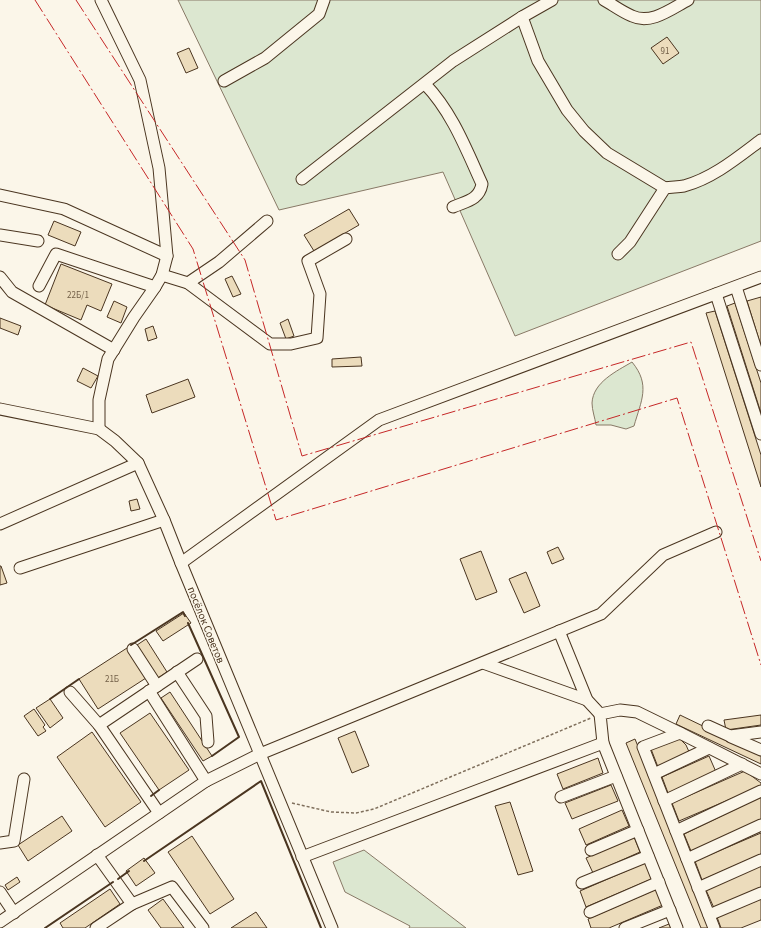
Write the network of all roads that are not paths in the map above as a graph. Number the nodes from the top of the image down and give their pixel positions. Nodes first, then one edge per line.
1 (101, 0) edge
2 (324, 0) edge
3 (552, 0) edge
4 (604, 0) edge
5 (688, 0) edge
6 (522, 18) junction
7 (224, 81) dead end
8 (425, 84) junction
9 (761, 140) edge
10 (302, 179) dead end
11 (665, 188) junction
12 (0, 195) edge
13 (453, 207) dead end
14 (267, 221) dead end
15 (0, 235) edge
16 (346, 239) dead end
17 (38, 241) dead end
18 (618, 254) dead end
19 (167, 256) junction
20 (162, 275) junction
21 (0, 277) edge
22 (761, 277) edge
23 (188, 283) junction
24 (39, 286) dead end
25 (736, 286) junction
26 (155, 287) junction
27 (716, 294) junction
28 (114, 350) junction
29 (761, 365) edge
30 (0, 409) edge
31 (99, 429) junction
32 (761, 434) edge
33 (138, 463) junction
34 (164, 520) junction
35 (0, 524) edge
36 (716, 532) dead end
37 (180, 563) junction
38 (20, 568) dead end
39 (559, 631) junction
40 (133, 650) dead end
41 (197, 659) dead end
42 (483, 662) junction
43 (177, 672) junction
44 (153, 688) junction
45 (70, 692) dead end
46 (587, 700) junction
47 (600, 714) junction
48 (99, 725) junction
49 (708, 726) dead end
50 (761, 732) edge
51 (680, 733) junction
52 (730, 736) junction
53 (208, 742) dead end
54 (603, 743) junction
55 (709, 748) junction
56 (761, 750) edge
57 (260, 754) junction
58 (742, 764) junction
59 (654, 774) junction
60 (761, 774) edge
61 (616, 776) junction
62 (24, 779) dead end
63 (206, 781) junction
64 (761, 791) edge
65 (561, 798) dead end
66 (664, 801) junction
67 (159, 813) junction
68 (761, 825) edge
69 (638, 830) junction
70 (676, 831) junction
71 (0, 843) edge
72 (591, 850) dead end
73 (97, 855) junction
74 (648, 856) junction
75 (302, 857) junction
76 (687, 859) junction
77 (761, 860) edge
78 (659, 882) junction
79 (582, 883) dead end
80 (698, 888) junction
81 (0, 892) edge
82 (761, 893) edge
83 (132, 904) junction
84 (670, 910) junction
85 (590, 912) dead end
86 (14, 913) junction
87 (709, 915) junction
88 (0, 922) edge
89 (96, 928) edge
90 (203, 928) edge
91 (332, 928) edge
92 (625, 928) edge
93 (677, 928) edge
94 (714, 928) edge

1 - 19 street
2 - 7 street
3 - 6 street
4 - 5 street
6 - 8 street
6 - 11 street
8 - 10 street
8 - 13 street
9 - 11 street
11 - 18 street
12 - 19 street
14 - 23 street
15 - 17 street
16 - 23 street
19 - 20 street
20 - 23 street
20 - 26 street
21 - 28 street
22 - 25 street
24 - 26 street
25 - 27 street
25 - 29 street
26 - 28 street
27 - 32 street
27 - 37 street
28 - 31 street
30 - 31 street, посёлок Советов
31 - 33 street, посёлок Советов
33 - 34 street, посёлок Советов
33 - 35 street
34 - 37 street, посёлок Советов
34 - 38 street
36 - 39 street
37 - 57 street, посёлок Советов
39 - 42 street
39 - 46 street
40 - 44 street
41 - 43 street
42 - 46 street
42 - 57 street
43 - 44 street
43 - 53 street
44 - 48 street
44 - 63 street
45 - 48 street
46 - 47 street
47 - 51 street
47 - 54 street
48 - 67 street
49 - 52 street
50 - 52 street
51 - 55 street
51 - 59 street
52 - 56 street
54 - 61 street
54 - 75 street
55 - 58 street
55 - 59 street
57 - 63 street
57 - 75 street, посёлок Советов
58 - 60 street
58 - 66 street
59 - 66 street
61 - 65 street
61 - 69 street
62 - 71 street
63 - 67 street
64 - 70 street
66 - 70 street
67 - 73 street
68 - 76 street
69 - 72 street
69 - 74 street
70 - 76 street
73 - 83 street
73 - 86 street
74 - 78 street
74 - 79 street
75 - 91 street, посёлок Советов
76 - 80 street
77 - 80 street
78 - 84 street
78 - 85 street
80 - 87 street
81 - 86 street
82 - 87 street
83 - 89 street
83 - 90 street
84 - 92 street
84 - 93 street
86 - 88 street
87 - 94 street

